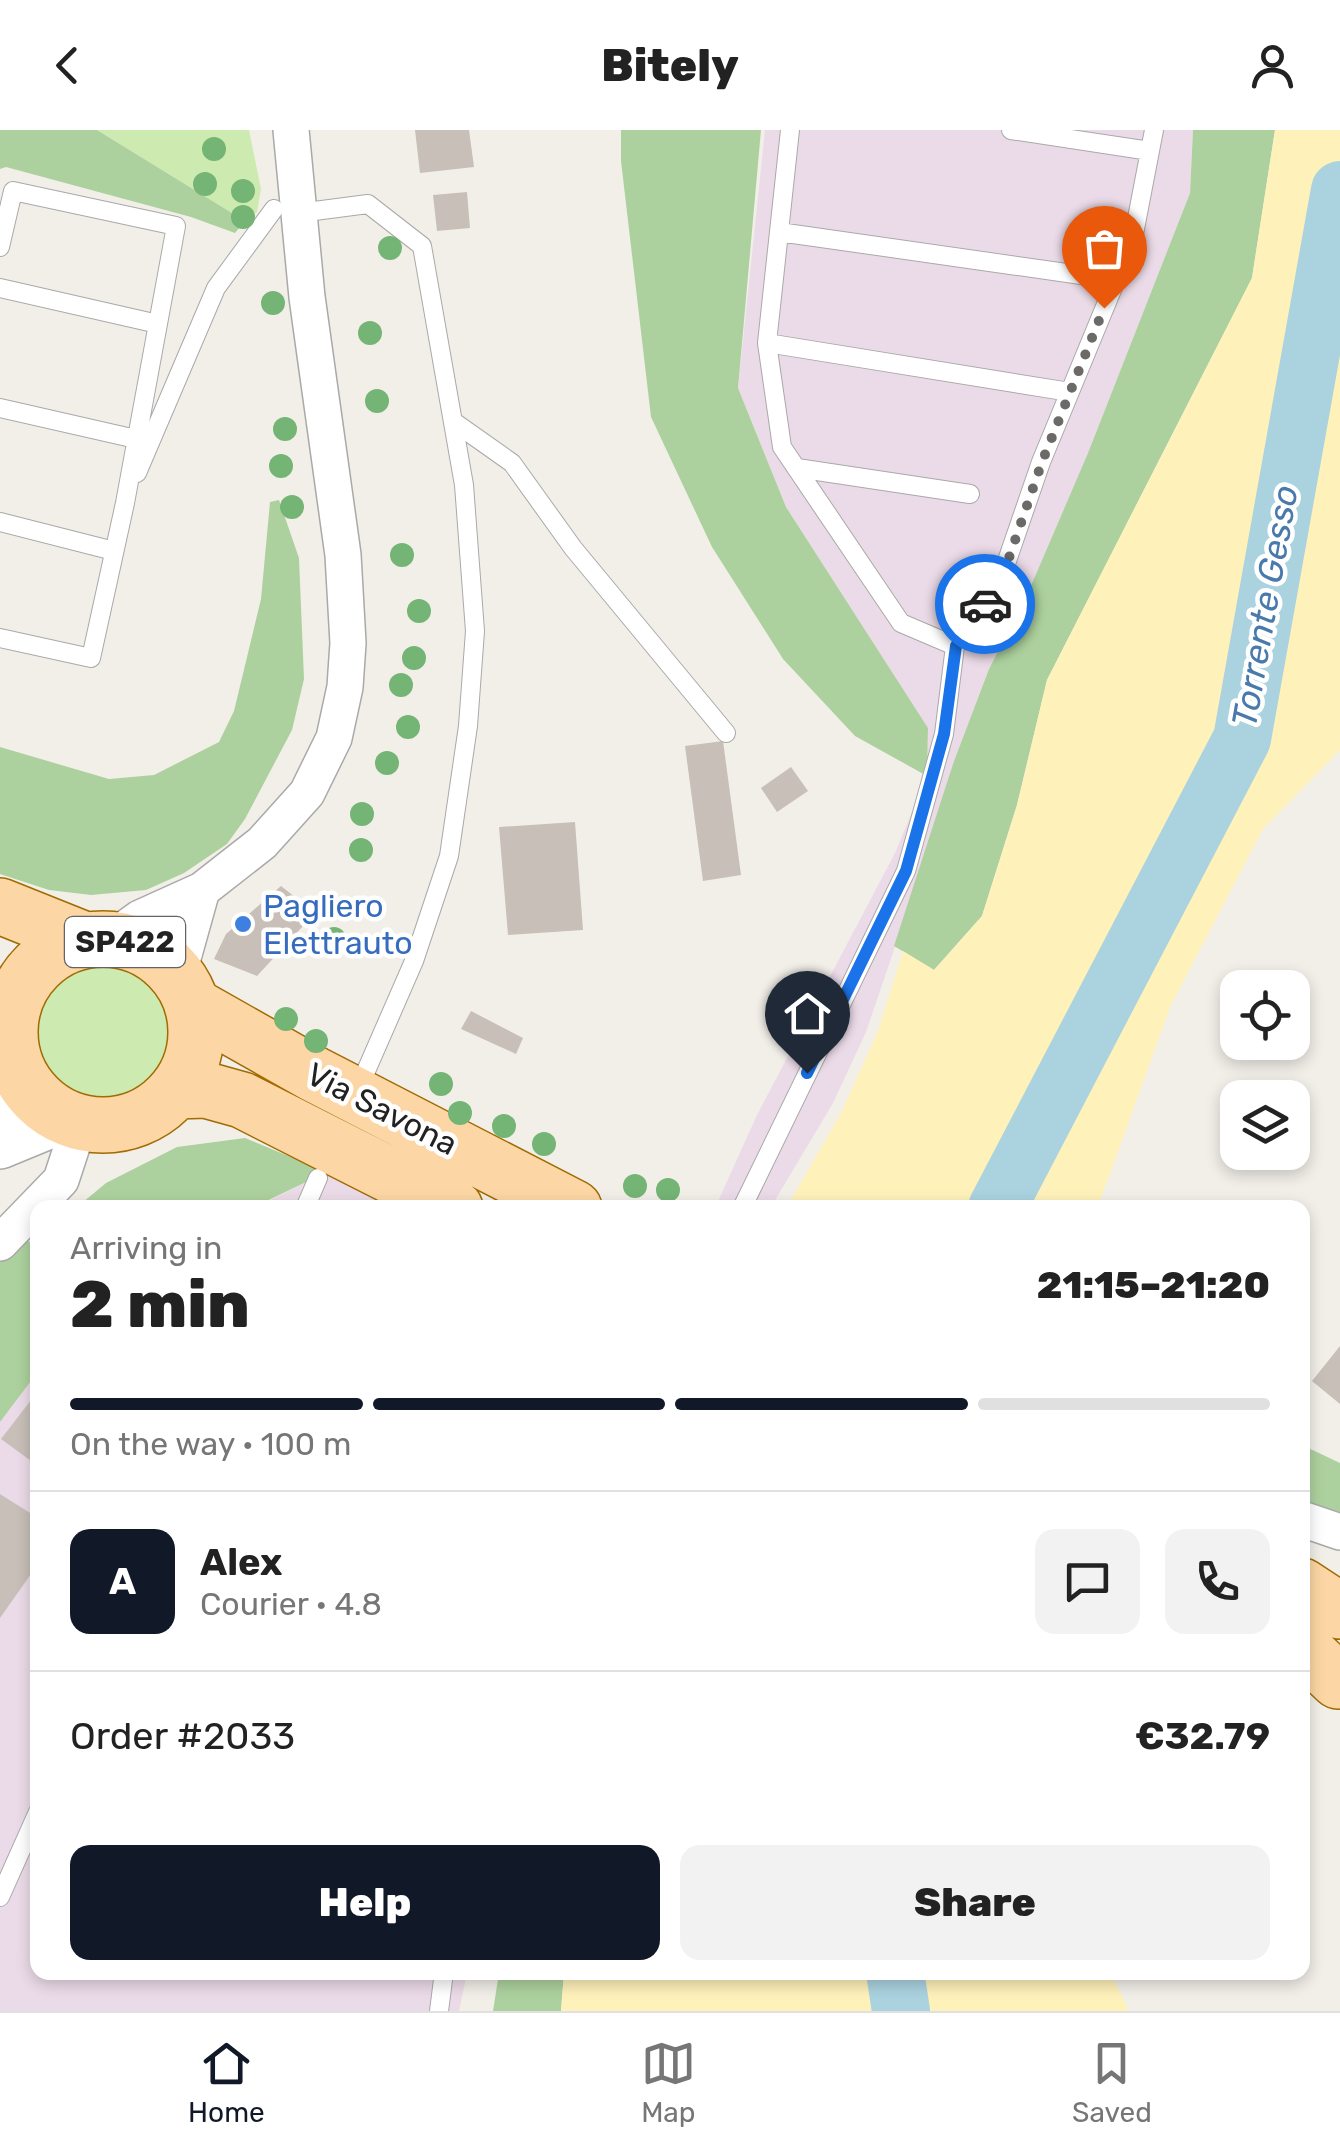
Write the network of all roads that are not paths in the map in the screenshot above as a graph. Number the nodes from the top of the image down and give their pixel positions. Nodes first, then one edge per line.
1 (291, 130) edge
2 (790, 130) edge
3 (1011, 130) edge
4 (1154, 130) edge
5 (1150, 151) junction
6 (286, 211) junction
7 (779, 232) junction
8 (0, 247) edge
9 (1116, 280) junction
10 (0, 288) edge
11 (158, 324) junction
12 (767, 343) junction
13 (1070, 392) junction
14 (0, 408) edge
15 (454, 422) junction
16 (136, 440) junction
17 (797, 468) junction
18 (970, 494) dead end
19 (125, 503) junction
20 (0, 522) edge
21 (114, 551) junction
22 (0, 638) edge
23 (956, 646) junction
24 (726, 732) dead end
25 (202, 890) junction
26 (0, 906) edge
27 (98, 940) junction
28 (185, 990) junction
29 (7, 1041) edge
30 (366, 1071) dead end
31 (174, 1091) junction
32 (74, 1120) junction
33 (0, 1146) edge
34 (318, 1178) dead end
35 (42, 1200) edge
36 (308, 1200) edge
37 (439, 1200) edge
38 (558, 1200) edge
39 (746, 1200) edge
40 (30, 1213) edge
41 (0, 1244) edge
42 (1310, 1522) edge
43 (1340, 1532) edge
44 (1310, 1591) edge
45 (1340, 1611) edge
46 (30, 1830) edge
47 (0, 1897) edge
48 (443, 1980) edge
49 (439, 2011) edge

1 - 6 street
2 - 7 lane
3 - 5 lane
4 - 5 lane
5 - 9 lane
6 - 15 lane
6 - 19 lane
6 - 25 street
7 - 9 lane
7 - 12 lane
8 - 11 lane
9 - 13 lane
10 - 11 lane
11 - 16 lane
12 - 13 lane
12 - 17 lane
13 - 23 lane
14 - 16 lane
15 - 24 lane
15 - 30 lane
16 - 19 lane
17 - 18 lane
17 - 23 lane
19 - 21 lane
20 - 21 lane
21 - 22 lane
23 - 39 lane
25 - 27 street
25 - 28 street
26 - 27 main road, SP422
27 - 28 main road, SP422
27 - 29 main road, SP422
28 - 31 main road, SP422
28 - 38 main road, Via Savona / SP422
29 - 32 main road, SP422
31 - 32 main road
31 - 37 main road, Via Savona
32 - 33 street
32 - 35 street
34 - 36 lane
40 - 41 street
42 - 43 street
44 - 45 main road
46 - 47 lane
48 - 49 lane

